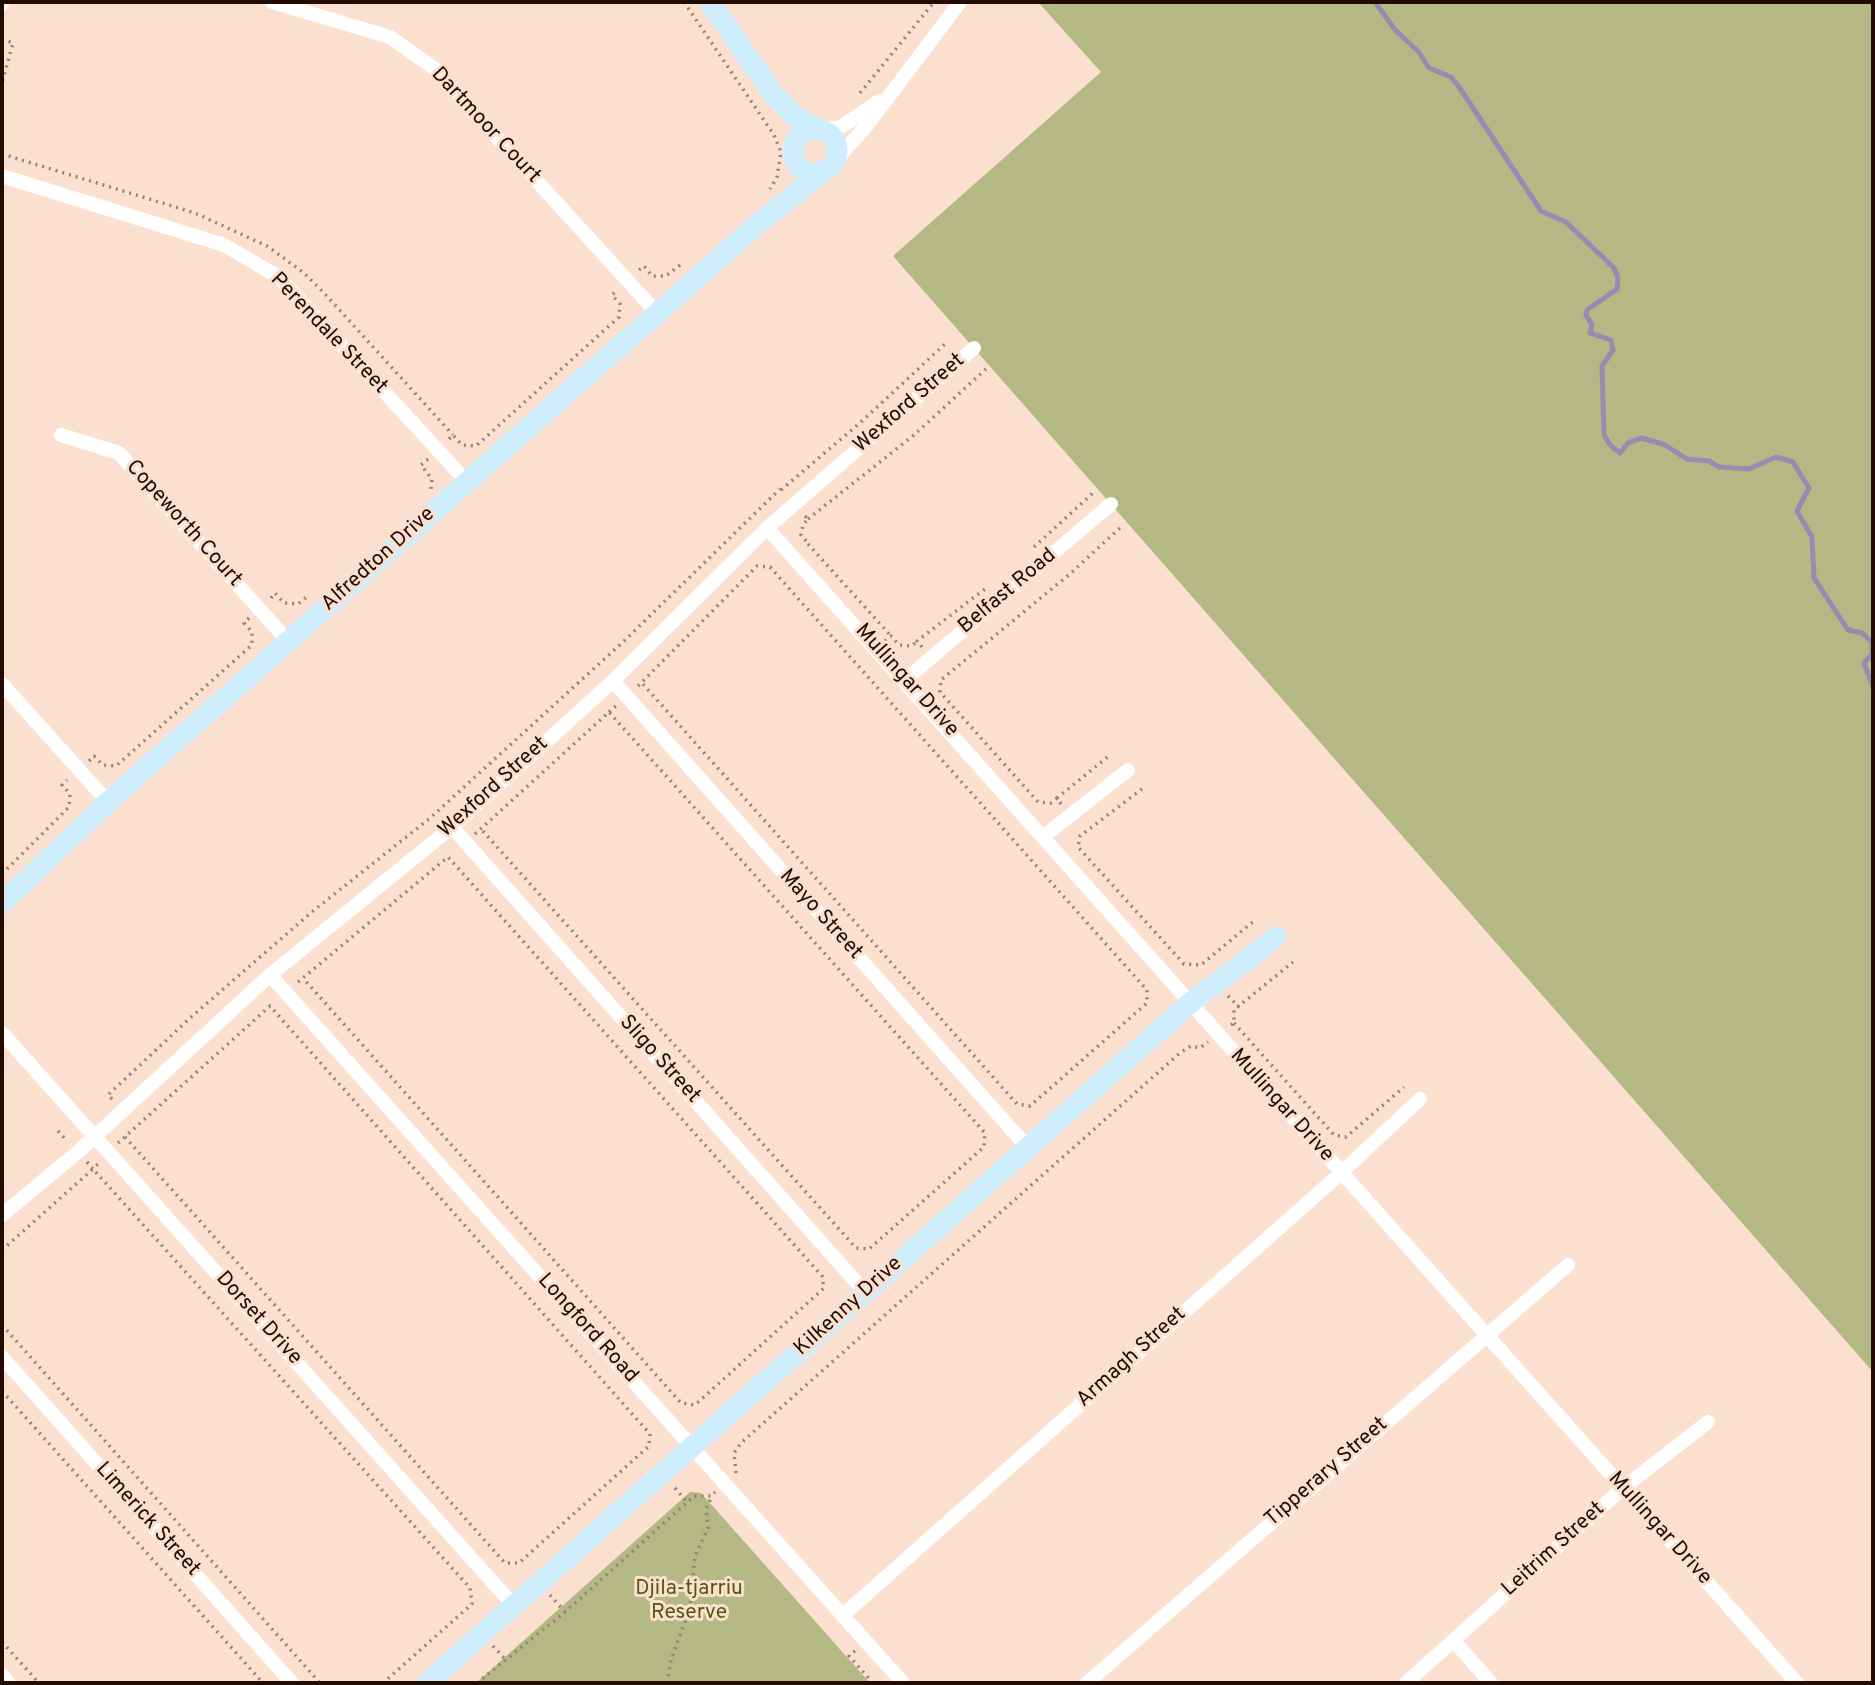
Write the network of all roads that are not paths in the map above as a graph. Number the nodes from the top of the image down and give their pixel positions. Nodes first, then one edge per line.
1 (272, 2) edge
2 (710, 2) edge
3 (960, 2) edge
4 (773, 94) junction
5 (885, 98) junction
6 (821, 130) junction
7 (794, 152) junction
8 (830, 166) junction
9 (2, 176) edge
10 (760, 222) junction
11 (657, 313) junction
12 (974, 348) dead end
13 (61, 435) dead end
14 (467, 482) junction
15 (1111, 504) dead end
16 (767, 528) junction
17 (288, 641) junction
18 (905, 680) junction
19 (612, 681) junction
20 (2, 684) edge
21 (1128, 770) dead end
22 (107, 802) junction
23 (452, 827) junction
24 (1044, 836) junction
25 (2, 903) edge
26 (1276, 937) dead end
27 (270, 975) junction
28 (1189, 1004) junction
29 (2, 1032) edge
30 (1420, 1099) dead end
31 (95, 1136) junction
32 (1028, 1148) junction
33 (1342, 1173) junction
34 (2, 1215) edge
35 (1568, 1265) dead end
36 (866, 1293) junction
37 (1485, 1335) junction
38 (2, 1357) edge
39 (1708, 1422) dead end
40 (692, 1447) junction
41 (1623, 1488) junction
42 (514, 1606) junction
43 (842, 1616) junction
44 (1453, 1640) junction
45 (2, 1675) edge
46 (9, 1683) edge
47 (292, 1683) edge
48 (427, 1683) edge
49 (902, 1683) edge
50 (1087, 1683) edge
51 (1406, 1683) edge
52 (1491, 1683) edge
53 (1797, 1683) edge

1 - 11 street, Dartmoor Court
2 - 4 street
3 - 5 street
4 - 6 street
4 - 7 street
5 - 6 street
5 - 8 street
6 - 7 street
6 - 8 street
7 - 8 street
7 - 10 street, Alfredton Drive
8 - 10 street, Alfredton Drive
9 - 14 street, Perendale Street
10 - 11 street, Alfredton Drive
11 - 14 street, Alfredton Drive
12 - 16 street, Wexford Street
13 - 17 street, Copeworth Court
14 - 17 street, Alfredton Drive
15 - 18 street, Belfast Road
16 - 18 street, Mullingar Drive
16 - 19 street, Wexford Street
17 - 22 street, Alfredton Drive
18 - 24 street, Mullingar Drive
19 - 23 street, Wexford Street
19 - 32 street, Mayo Street
20 - 22 street
21 - 24 street
22 - 25 street, Alfredton Drive
23 - 27 street, Wexford Street
23 - 36 street, Sligo Street
24 - 28 street, Mullingar Drive
26 - 28 street, Kilkenny Drive
27 - 31 street, Wexford Street
27 - 40 street, Longford Road
28 - 32 street, Kilkenny Drive
28 - 33 street, Mullingar Drive
29 - 31 street, Dorset Drive
30 - 33 street, Armagh Street
31 - 34 street, Wexford Street
31 - 42 street, Dorset Drive
32 - 36 street, Kilkenny Drive
33 - 37 street, Mullingar Drive
33 - 43 street, Armagh Street
35 - 37 street, Tipperary Street
36 - 40 street, Kilkenny Drive
37 - 41 street, Mullingar Drive
37 - 50 street, Tipperary Street
38 - 47 street, Limerick Street
39 - 41 street, Leitrim Street
40 - 42 street, Kilkenny Drive
40 - 43 street, Longford Road
41 - 44 street, Leitrim Street
41 - 53 street, Mullingar Drive
42 - 48 street, Kilkenny Drive
43 - 49 street, Longford Road
44 - 51 street, Leitrim Street
44 - 52 street
45 - 46 street

